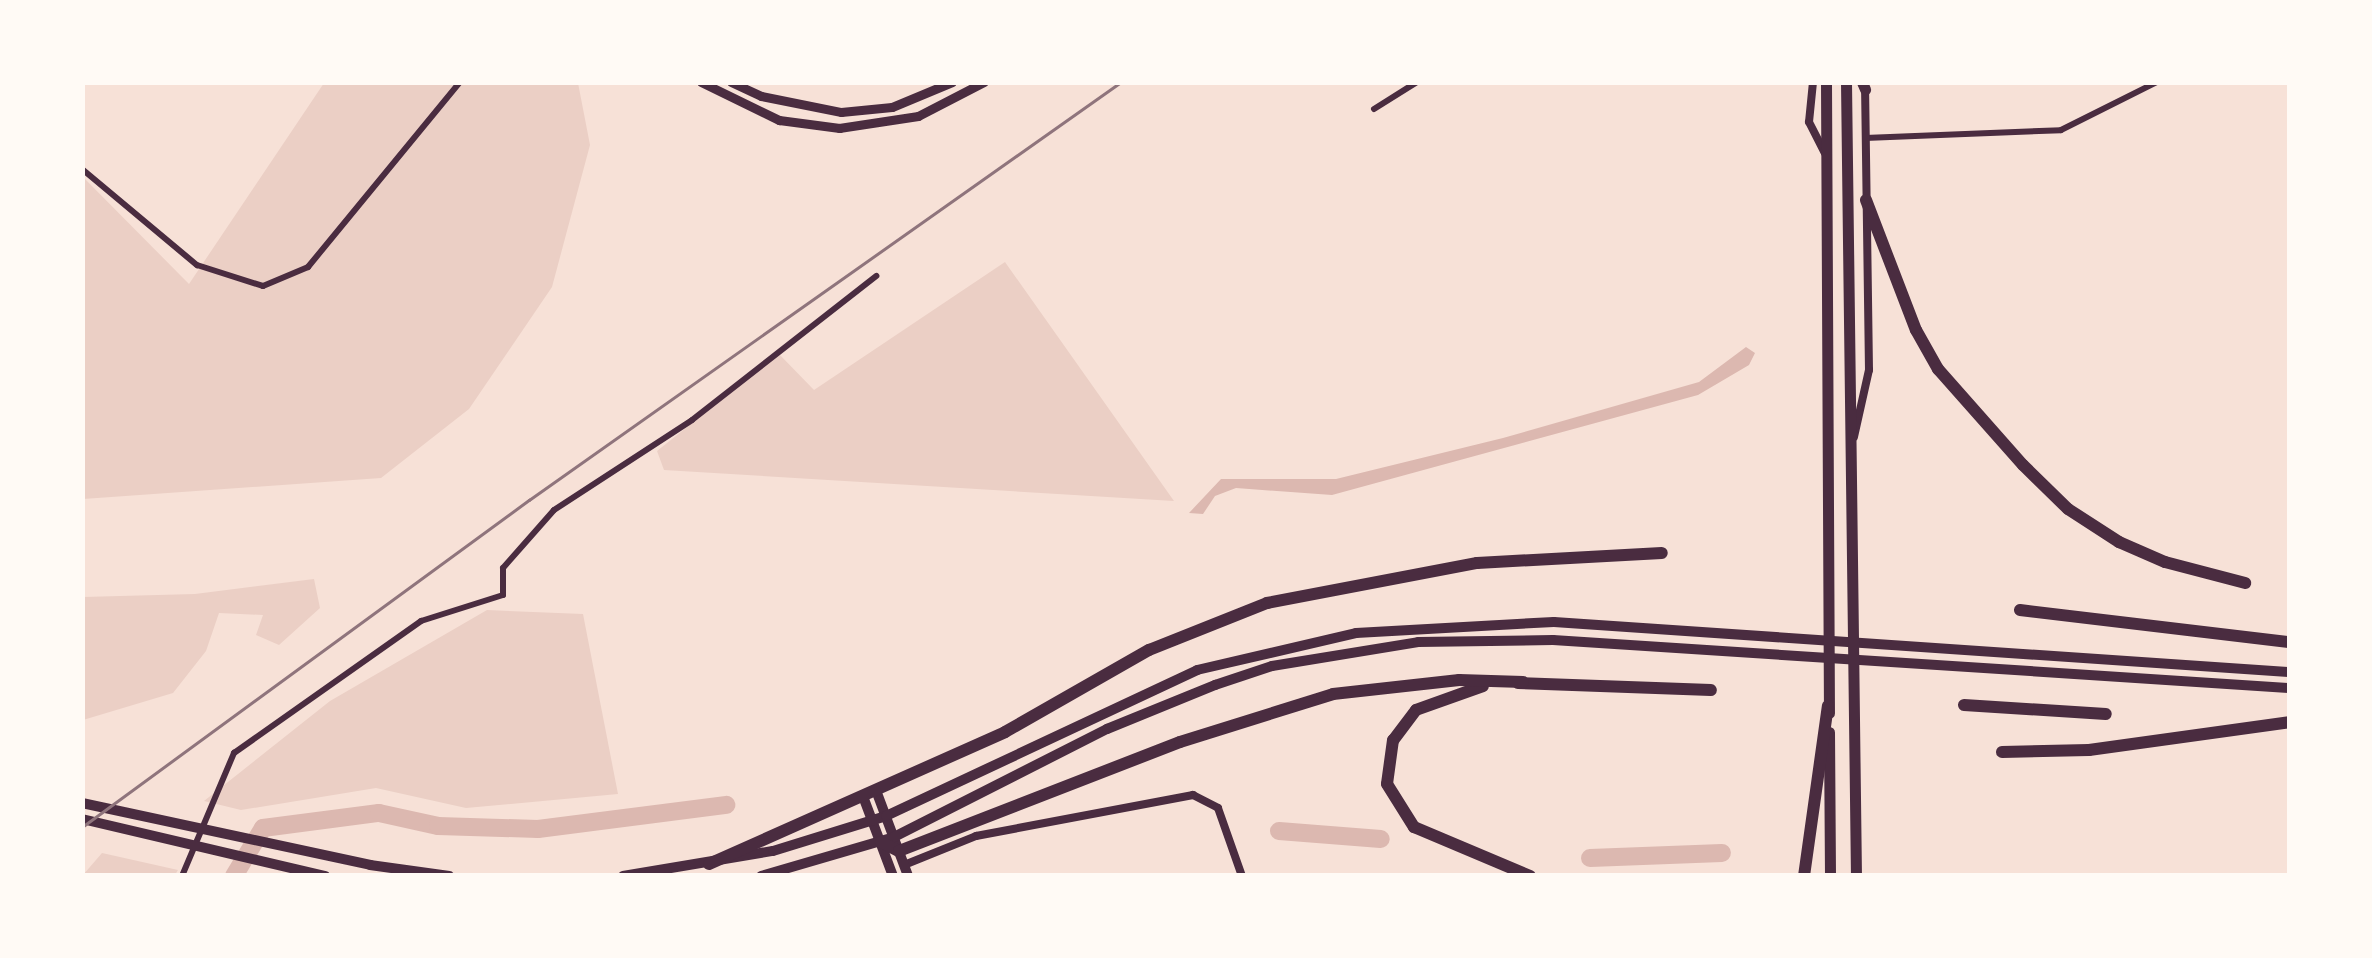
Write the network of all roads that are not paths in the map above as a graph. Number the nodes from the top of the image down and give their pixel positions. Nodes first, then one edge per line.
1 (460, 82) edge
2 (701, 82) edge
3 (732, 82) edge
4 (952, 82) edge
5 (984, 82) edge
6 (1417, 82) edge
7 (1813, 82) edge
8 (1826, 82) edge
9 (1846, 82) edge
10 (2157, 82) edge
11 (1864, 85) edge
12 (1374, 110) dead end
13 (1865, 138) junction
14 (1827, 156) junction
15 (82, 169) edge
16 (1866, 200) junction
17 (876, 276) dead end
18 (1850, 456) junction
19 (1662, 553) dead end
20 (2245, 583) dead end
21 (2020, 610) dead end
22 (1828, 641) junction
23 (1852, 642) junction
24 (2290, 642) edge
25 (1828, 662) junction
26 (1852, 663) junction
27 (2290, 672) edge
28 (1524, 682) junction
29 (2290, 688) edge
30 (1711, 690) dead end
31 (1964, 705) dead end
32 (1828, 706) junction
33 (2106, 714) dead end
34 (2290, 722) edge
35 (2002, 752) dead end
36 (871, 796) junction
37 (82, 803) edge
38 (886, 816) junction
39 (82, 819) edge
40 (873, 821) junction
41 (897, 854) edge
42 (709, 864) junction
43 (182, 876) edge
44 (326, 876) edge
45 (450, 876) edge
46 (623, 876) edge
47 (761, 876) edge
48 (894, 876) edge
49 (1242, 876) edge
50 (1530, 876) edge
51 (1804, 876) edge
52 (1830, 876) edge
53 (1856, 876) edge

1 - 15 street
2 - 5 main road
3 - 4 main road
6 - 12 street
7 - 14 street
8 - 14 highway
9 - 18 highway
10 - 13 street
11 - 13 street
13 - 16 street
14 - 22 highway
16 - 18 street
16 - 20 highway
17 - 43 street
18 - 23 highway
19 - 36 highway
21 - 24 highway
22 - 23 main road
22 - 25 highway
22 - 38 main road
23 - 26 highway
23 - 27 main road
25 - 26 main road
25 - 32 highway
25 - 41 main road
26 - 29 main road
26 - 53 highway
28 - 30 highway
28 - 41 highway
28 - 50 highway
31 - 33 highway
32 - 51 highway
32 - 52 highway
34 - 35 highway
36 - 38 main road
36 - 40 main road
36 - 42 highway
37 - 45 main road
38 - 40 main road
38 - 41 main road
39 - 44 main road
40 - 41 main road
40 - 42 main road
41 - 47 main road
41 - 48 main road
41 - 49 street
42 - 46 main road

